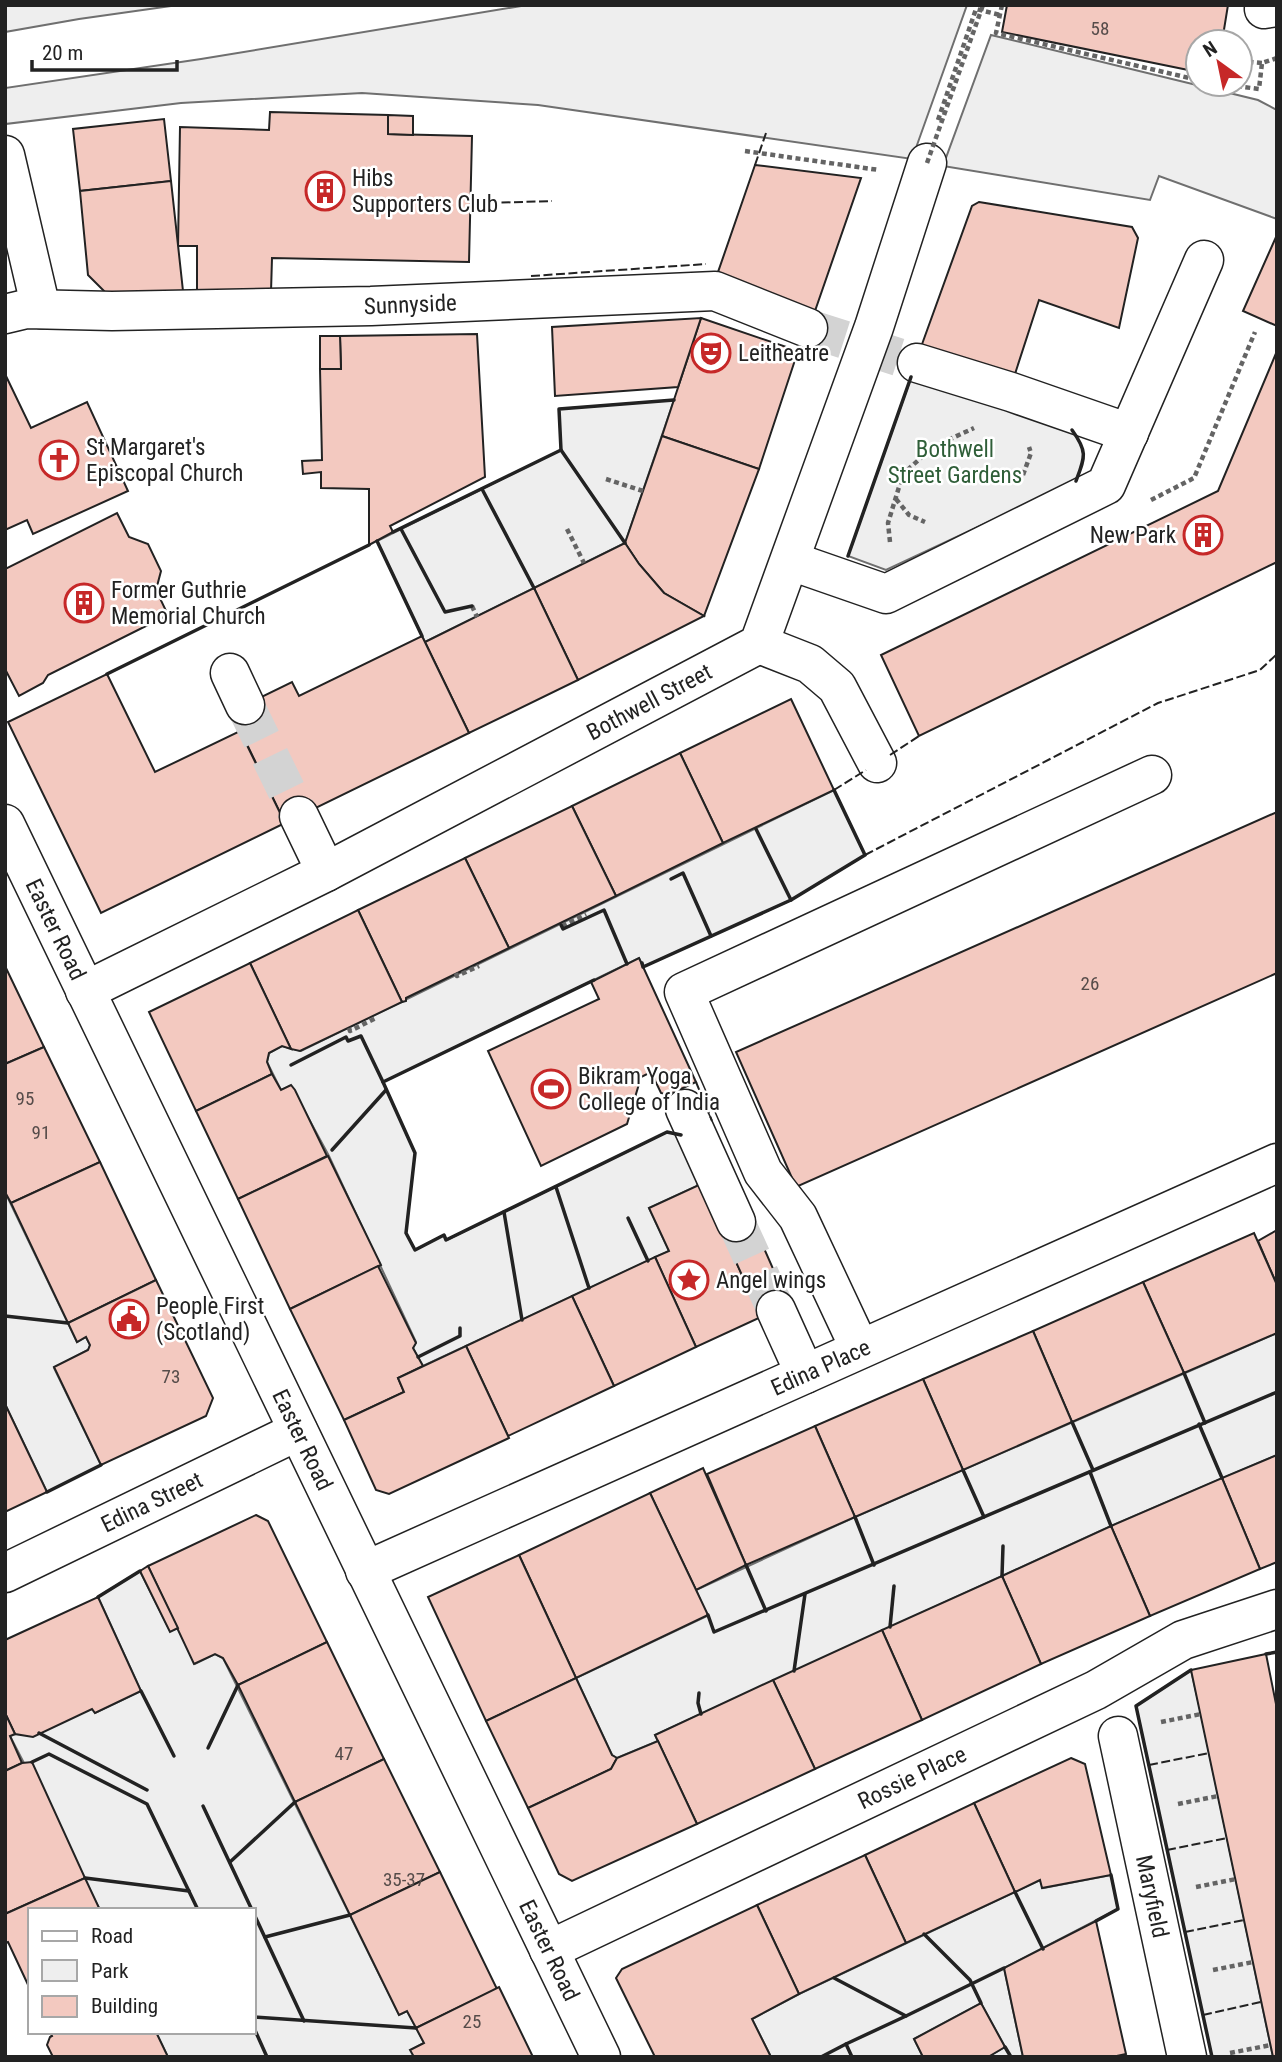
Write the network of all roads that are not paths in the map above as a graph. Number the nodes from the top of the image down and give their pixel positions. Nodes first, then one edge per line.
1 (5, 155) edge
2 (914, 166) road end
3 (1204, 260) dead end
4 (23, 312) edge
5 (808, 328) tunnel mouth
6 (917, 363) tunnel mouth
7 (1129, 433) junction
8 (790, 561) junction
9 (759, 645) junction
10 (877, 763) dead end
11 (1152, 775) dead end
12 (299, 817) tunnel mouth
13 (5, 824) edge
14 (326, 872) junction
15 (85, 990) junction
16 (685, 1109) dead end
17 (1277, 1163) edge
18 (736, 1222) tunnel mouth
19 (776, 1310) tunnel mouth
20 (860, 1349) junction
21 (805, 1374) junction
22 (298, 1431) junction
23 (365, 1571) junction
24 (5, 1573) edge
25 (1277, 1609) edge
26 (1135, 1730) road end
27 (549, 1950) junction
28 (1206, 2056) edge
29 (601, 2057) edge

1 - 4 street
2 - 8 street
3 - 7 street
4 - 5 street, Sunnyside
6 - 7 street
7 - 8 street
8 - 9 street
9 - 10 street
9 - 14 street, Bothwell Street
11 - 20 street
12 - 14 street
13 - 15 street, Easter Road
14 - 15 street, Bothwell Street
15 - 22 street, Easter Road
16 - 18 street
17 - 20 street, Edina Place
19 - 21 street
20 - 21 street, Edina Place
21 - 23 street, Edina Place
22 - 23 street, Easter Road
22 - 24 street, Edina Street
23 - 27 street, Easter Road
25 - 27 street, Rossie Place
26 - 28 street, Maryfield
27 - 29 street, Easter Road

